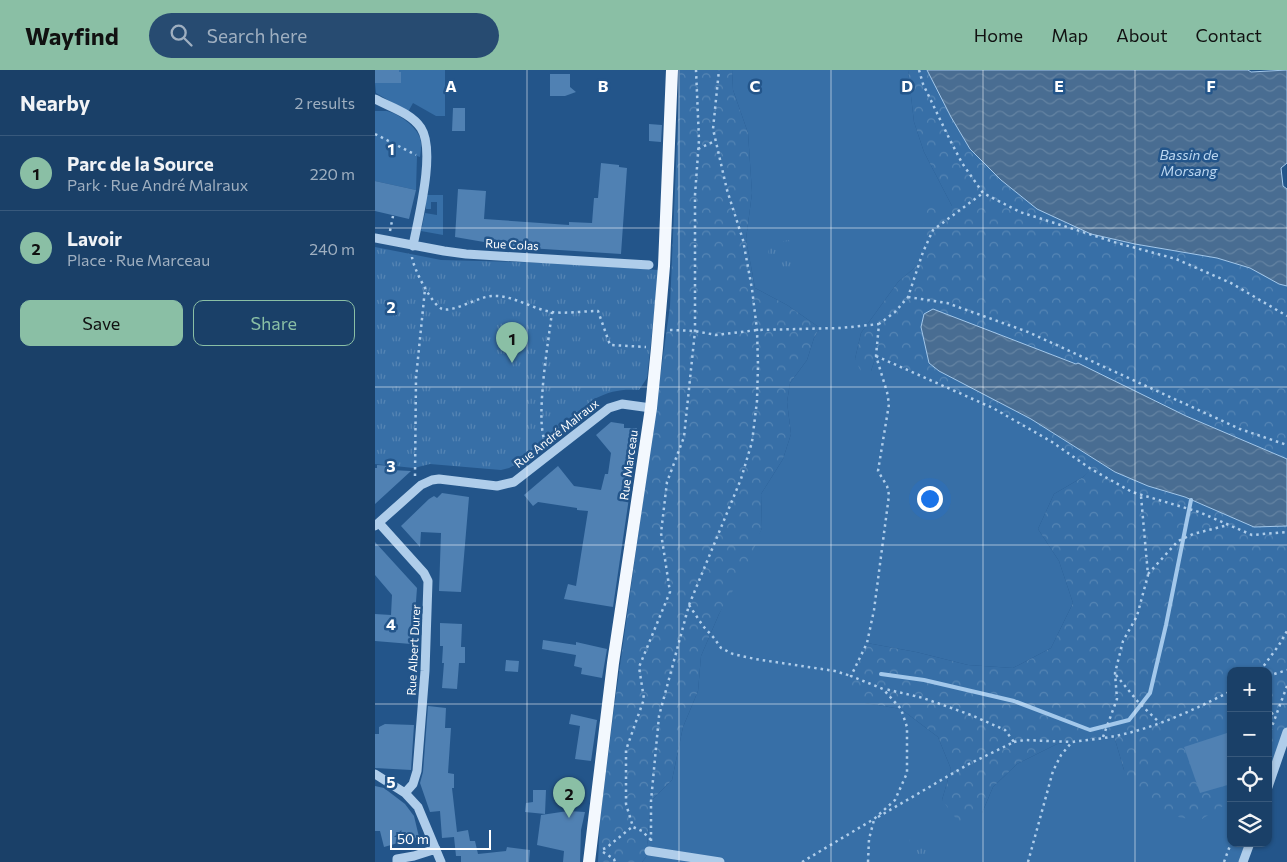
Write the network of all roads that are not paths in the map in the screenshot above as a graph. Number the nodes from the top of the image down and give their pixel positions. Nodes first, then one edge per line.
1 (671, 70) edge
2 (375, 99) edge
3 (375, 238) edge
4 (413, 246) junction
5 (649, 265) dead end
6 (651, 408) junction
7 (377, 524) edge
8 (1287, 732) edge
9 (375, 774) edge
10 (1272, 775) edge
11 (405, 792) junction
12 (1249, 847) edge
13 (436, 850) junction
14 (649, 852) road end
15 (397, 862) edge
16 (441, 862) edge
17 (589, 862) edge
18 (720, 862) edge
19 (1243, 862) edge

1 - 6 main road, Rue Marceau
2 - 4 street
3 - 4 street, Rue Colas
4 - 5 street, Rue Colas
6 - 7 street, Rue André Malraux
6 - 17 main road, Rue Marceau
7 - 11 street, Rue Albert Durer
8 - 10 street
9 - 11 street
11 - 13 street
12 - 19 street
13 - 15 street
13 - 16 street
14 - 18 street

